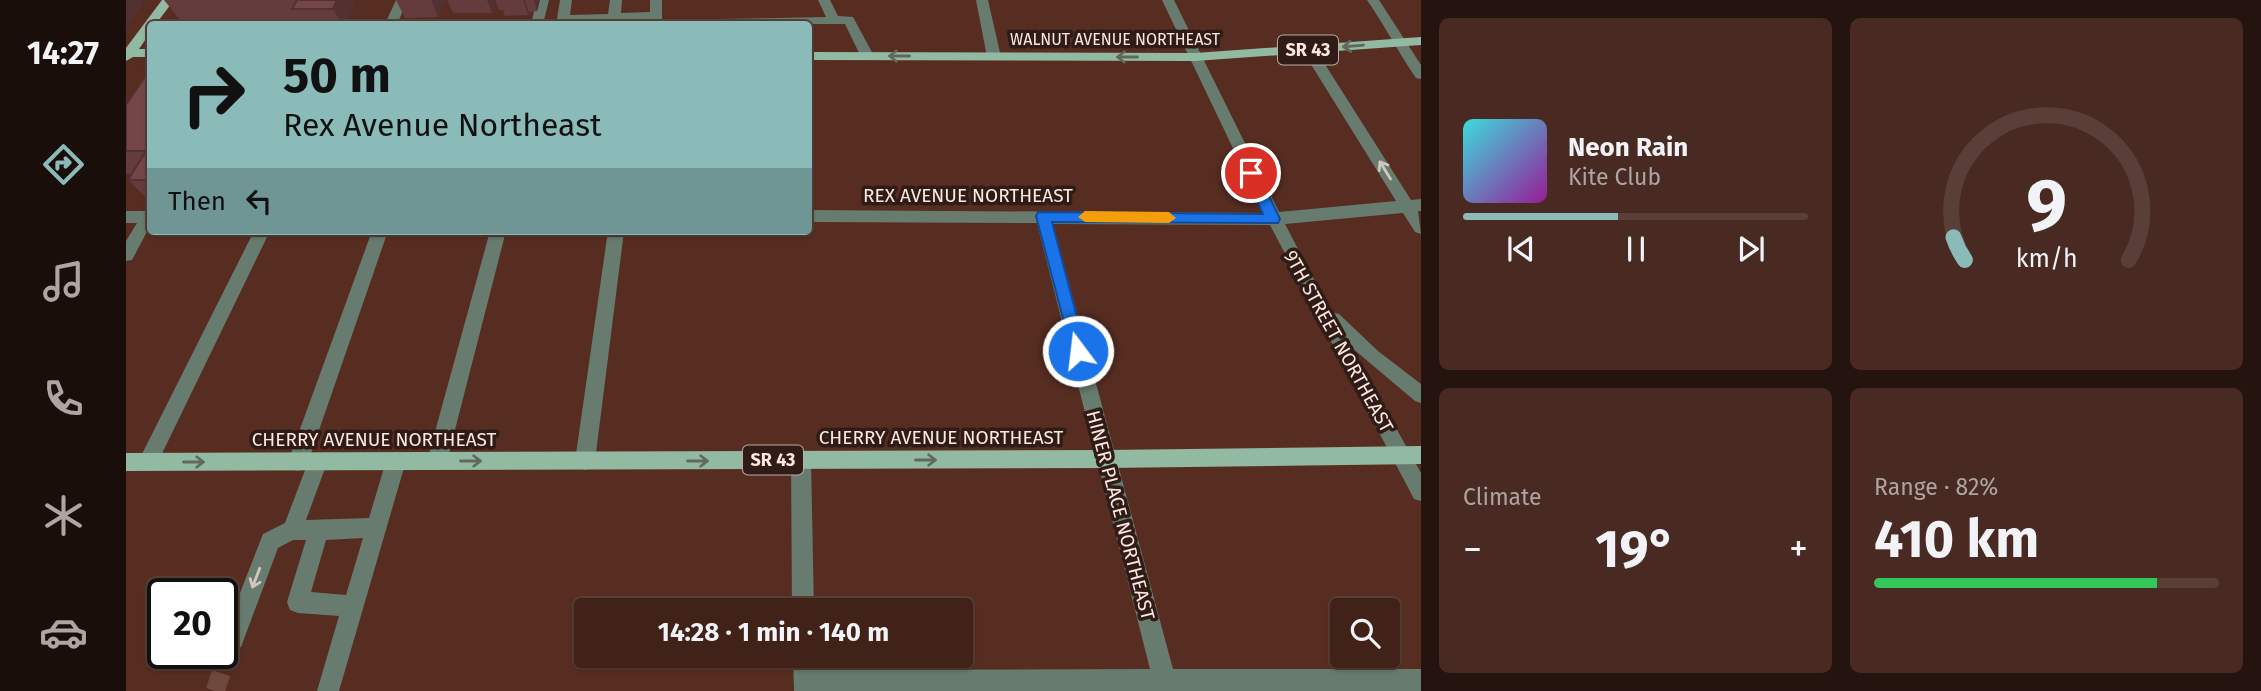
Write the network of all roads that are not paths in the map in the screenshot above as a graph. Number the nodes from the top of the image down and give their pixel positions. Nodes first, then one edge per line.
1 (167, 0) edge
2 (402, 0) edge
3 (543, 0) edge
4 (566, 0) edge
5 (616, 0) edge
6 (656, 0) edge
7 (824, 0) edge
8 (982, 0) edge
9 (1168, 0) edge
10 (1373, 0) edge
11 (614, 18) junction
12 (834, 20) junction
13 (151, 21) edge
14 (392, 21) edge
15 (538, 21) edge
16 (646, 21) edge
17 (656, 21) edge
18 (745, 21) edge
19 (147, 27) edge
20 (1421, 41) edge
21 (1397, 43) junction
22 (1309, 50) junction
23 (147, 53) edge
24 (127, 54) edge
25 (812, 56) edge
26 (867, 56) junction
27 (994, 57) junction
28 (1195, 57) junction
29 (1421, 75) edge
30 (1414, 206) edge
31 (812, 216) edge
32 (1043, 216) junction
33 (126, 217) edge
34 (147, 217) edge
35 (1273, 219) junction
36 (147, 220) edge
37 (1421, 228) edge
38 (260, 235) edge
39 (379, 235) edge
40 (497, 235) edge
41 (615, 235) edge
42 (126, 255) edge
43 (1318, 304) junction
44 (1421, 395) edge
45 (1401, 455) junction
46 (1421, 455) edge
47 (1106, 459) junction
48 (801, 460) junction
49 (396, 461) junction
50 (437, 461) junction
51 (584, 461) junction
52 (148, 462) junction
53 (126, 463) edge
54 (307, 463) junction
55 (1421, 492) edge
56 (376, 528) junction
57 (292, 530) junction
58 (320, 530) junction
59 (803, 598) edge
60 (353, 606) junction
61 (238, 626) tunnel mouth
62 (804, 668) edge
63 (1421, 680) edge
64 (805, 686) edge
65 (1165, 686) edge
66 (328, 691) edge

1 - 13 main road
2 - 14 street
3 - 15 street
4 - 11 street
5 - 11 street
6 - 17 street
7 - 12 street
8 - 27 street
9 - 28 street, 9TH STREET NORTHEAST
10 - 21 street
11 - 16 street
12 - 18 street
12 - 26 street
19 - 24 main road
20 - 21 main road, WALNUT AVENUE NORTHEAST / SR 43
21 -> 22 main road, WALNUT AVENUE NORTHEAST / SR 43
21 - 29 street
22 - 28 main road, WALNUT AVENUE NORTHEAST / SR 43
30 -> 22 street
23 - 24 main road
25 - 26 main road, WALNUT AVENUE NORTHEAST / SR 43
27 -> 26 main road, WALNUT AVENUE NORTHEAST / SR 43
28 -> 27 main road, WALNUT AVENUE NORTHEAST / SR 43
28 - 35 street, 9TH STREET NORTHEAST
30 - 35 street, REX AVENUE NORTHEAST
30 - 37 street
31 - 32 street, REX AVENUE NORTHEAST
32 - 35 street, REX AVENUE NORTHEAST
32 - 47 street, HINER PLACE NORTHEAST
33 - 34 street
35 - 43 street, 9TH STREET NORTHEAST
36 - 42 street
38 - 52 street
39 - 54 street
40 - 50 street
41 - 51 street
43 - 44 street
43 - 45 street, 9TH STREET NORTHEAST
45 - 46 main road, CHERRY AVENUE NORTHEAST / SR 43
45 - 47 main road, CHERRY AVENUE NORTHEAST / SR 43
45 - 55 street, 9TH STREET NORTHEAST
48 -> 47 main road, CHERRY AVENUE NORTHEAST / SR 43
47 - 65 street, HINER PLACE NORTHEAST
51 -> 48 main road, CHERRY AVENUE NORTHEAST / SR 43
48 - 59 street
49 - 50 main road, CHERRY AVENUE NORTHEAST / SR 43
49 - 54 main road, CHERRY AVENUE NORTHEAST / SR 43
49 - 56 street
50 -> 51 main road, CHERRY AVENUE NORTHEAST / SR 43
52 - 53 main road, CHERRY AVENUE NORTHEAST / SR 43
52 -> 54 main road, CHERRY AVENUE NORTHEAST / SR 43
54 - 57 street
56 - 58 street
56 - 60 street
57 - 58 street
57 -> 61 street
58 - 60 street
60 - 66 street
62 - 64 street
63 - 65 street
64 - 65 street

